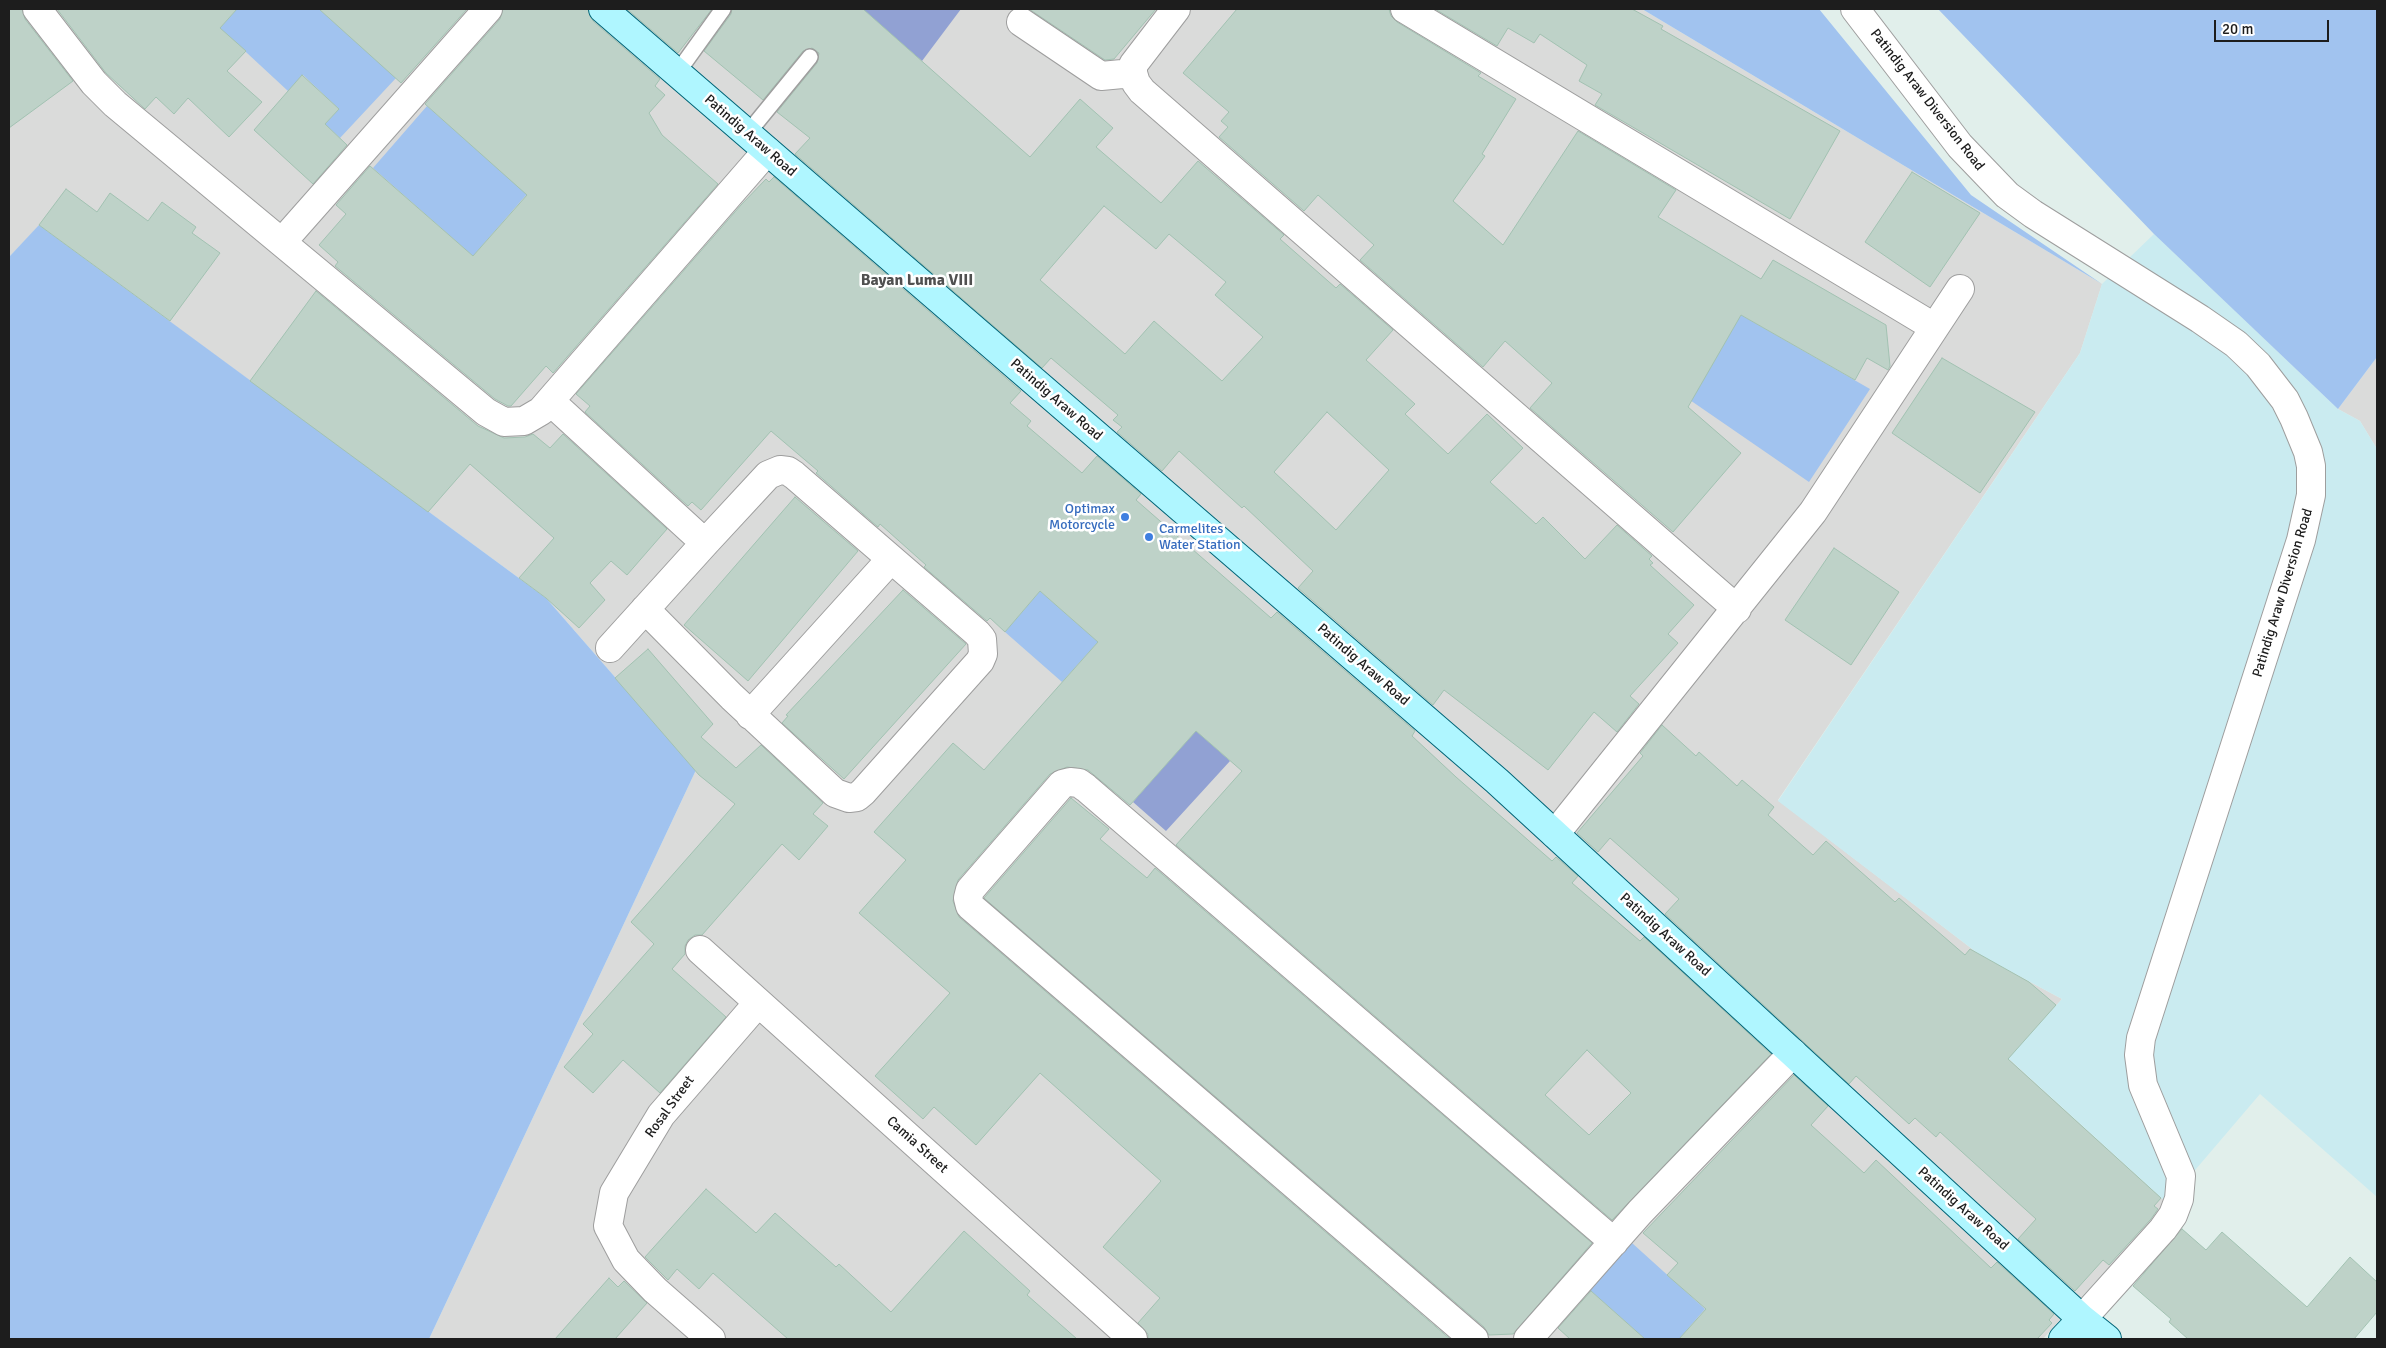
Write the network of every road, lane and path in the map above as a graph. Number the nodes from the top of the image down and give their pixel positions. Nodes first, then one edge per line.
1 (37, 9) edge
2 (488, 9) edge
3 (603, 9) edge
4 (724, 9) edge
5 (1176, 9) edge
6 (1406, 9) edge
7 (1855, 9) edge
8 (1021, 22) dead end
9 (810, 58) dead end
10 (677, 73) junction
11 (1133, 74) junction
12 (757, 142) junction
13 (282, 242) junction
14 (1960, 289) dead end
15 (1934, 327) junction
16 (550, 401) junction
17 (705, 543) junction
18 (890, 559) junction
19 (645, 609) junction
20 (1737, 609) junction
21 (610, 648) dead end
22 (750, 715) junction
23 (1555, 834) junction
24 (700, 950) dead end
25 (758, 1003) junction
26 (1793, 1053) junction
27 (1614, 1242) junction
28 (2082, 1318) junction
29 (711, 1339) edge
30 (1133, 1339) edge
31 (1474, 1339) edge
32 (1528, 1339) edge
33 (2063, 1339) edge
34 (2107, 1339) edge

1 - 13 street
2 - 13 street
3 - 10 main road, Patindig Araw Road
4 - 10 lane
5 - 11 street
6 - 15 street
7 - 28 street, Patindig Araw Diversion Road
8 - 11 street
9 - 12 lane
10 - 12 main road, Patindig Araw Road
11 - 20 street
12 - 16 street
12 - 23 main road, Patindig Araw Road
13 - 16 street
14 - 15 street
15 - 20 street
16 - 17 street
17 - 18 street
17 - 19 street
18 - 22 street
18 - 22 street
19 - 21 street
19 - 22 street
20 - 23 street
23 - 26 main road, Patindig Araw Road
24 - 25 street, Camia Street
25 - 29 street, Rosal Street
25 - 30 street, Camia Street
26 - 27 street
26 - 28 main road, Patindig Araw Road
27 - 31 street
27 - 32 street
28 - 33 main road
28 - 34 main road, Patindig Araw Road

